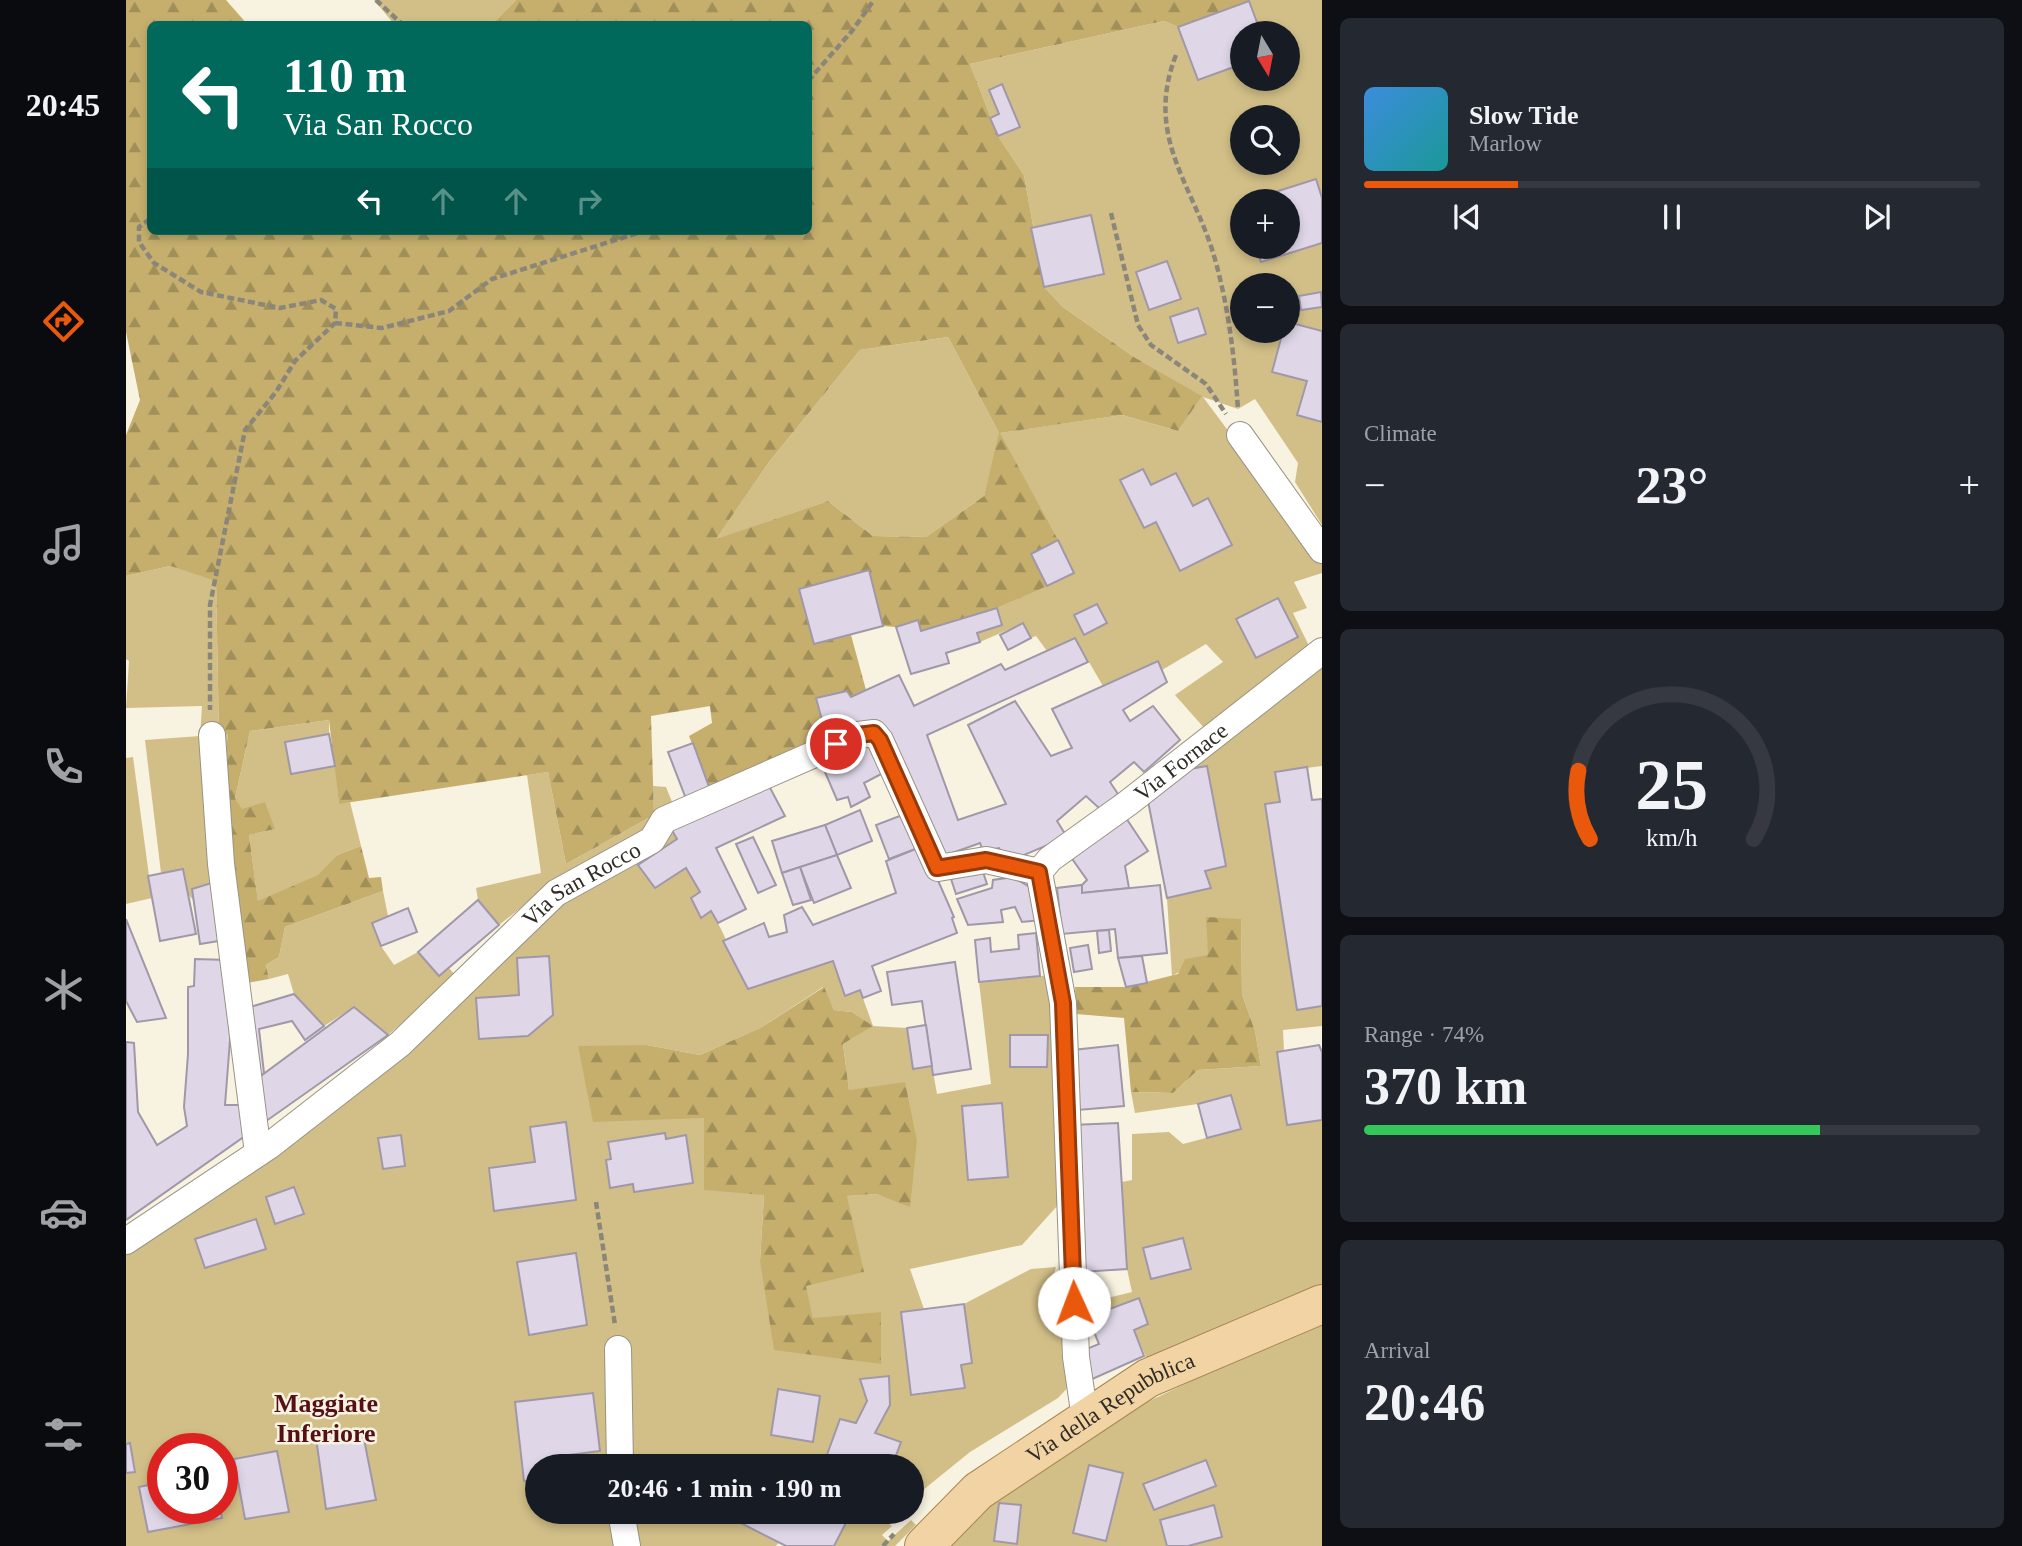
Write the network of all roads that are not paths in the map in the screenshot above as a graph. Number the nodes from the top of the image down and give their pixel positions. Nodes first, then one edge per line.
1 (1240, 435) road end
2 (1322, 550) edge
3 (1322, 651) edge
4 (212, 735) road end
5 (1039, 872) junction
6 (258, 1153) junction
7 (126, 1241) edge
8 (1322, 1304) edge
9 (618, 1349) road end
10 (1085, 1418) junction
11 (620, 1454) edge
12 (623, 1524) edge
13 (627, 1546) edge
14 (924, 1546) edge

1 - 2 street
3 - 5 street, Via Fornace
4 - 6 street
5 - 6 street, Via San Rocco
5 - 10 street
6 - 7 street, Via San Rocco
8 - 10 main road, Via della Repubblica
9 - 11 street
10 - 14 main road, Via della Repubblica
12 - 13 street

